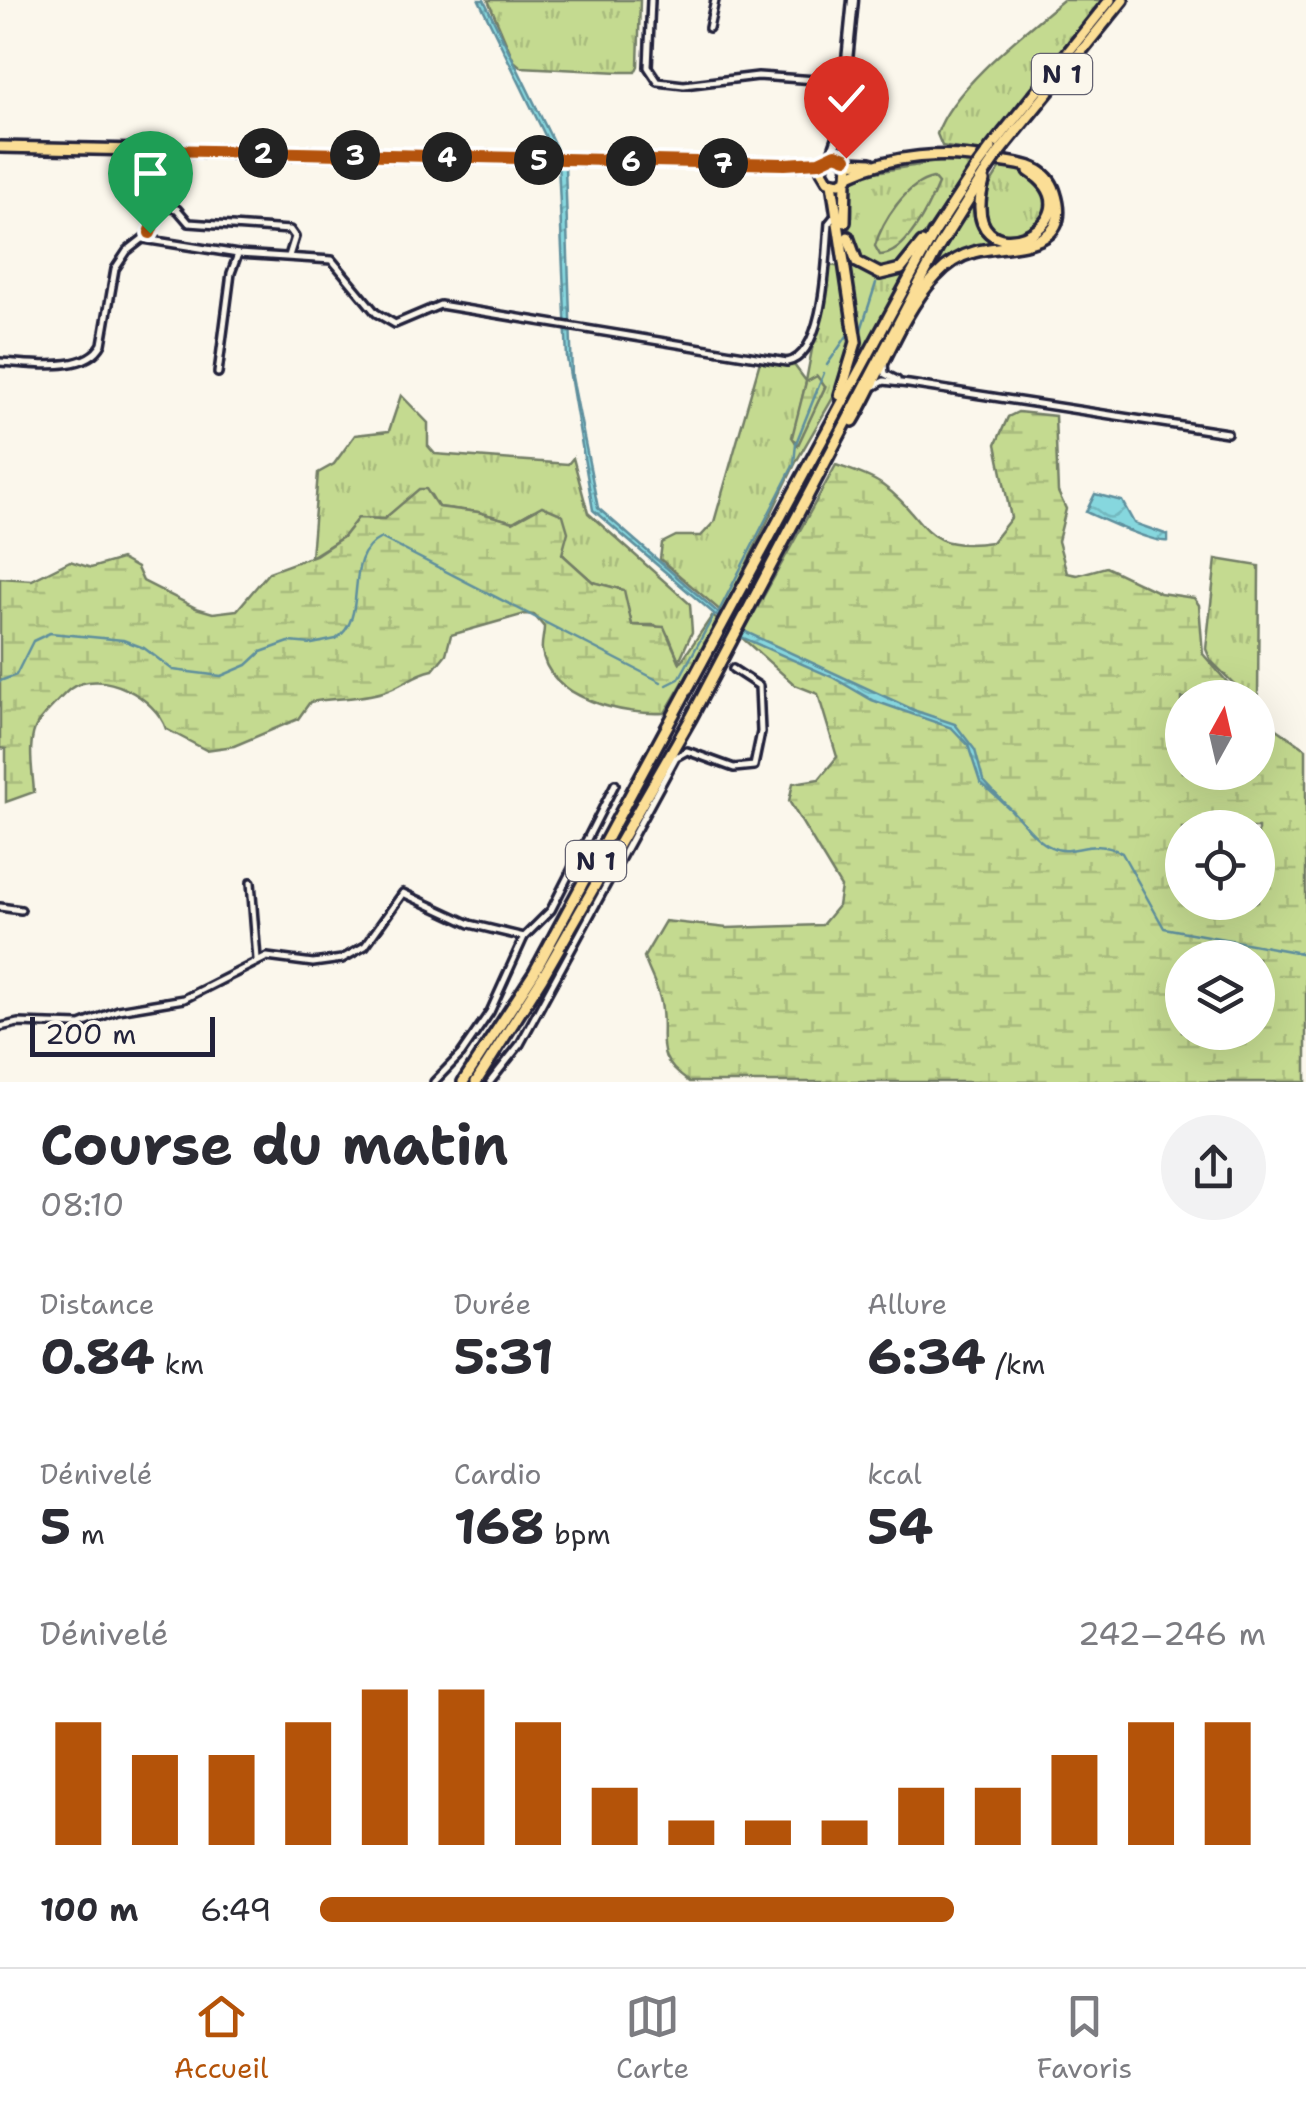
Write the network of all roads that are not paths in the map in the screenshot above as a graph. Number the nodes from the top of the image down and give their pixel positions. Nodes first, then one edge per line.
1 (651, 0) edge
2 (715, 0) edge
3 (853, 0) edge
4 (1110, 0) edge
5 (1123, 0) edge
6 (709, 28) dead end
7 (845, 82) junction
8 (0, 147) edge
9 (996, 149) junction
10 (164, 150) junction
11 (837, 158) junction
12 (883, 163) junction
13 (1008, 163) junction
14 (785, 164) junction
15 (982, 168) junction
16 (822, 174) junction
17 (848, 177) junction
18 (832, 182) junction
19 (159, 206) junction
20 (948, 209) junction
21 (838, 212) junction
22 (144, 238) junction
23 (238, 254) junction
24 (289, 256) junction
25 (0, 362) edge
26 (884, 364) junction
27 (218, 373) dead end
28 (909, 384) junction
29 (866, 398) junction
30 (826, 431) junction
31 (1227, 433) dead end
32 (798, 514) junction
33 (733, 668) dead end
34 (615, 784) dead end
35 (250, 882) dead end
36 (0, 910) edge
37 (21, 910) dead end
38 (524, 937) junction
39 (257, 960) junction
40 (0, 1014) edge
41 (0, 1027) edge
42 (434, 1082) edge
43 (462, 1082) edge
44 (476, 1082) edge
45 (490, 1082) edge

1 - 7 street
2 - 6 street
3 - 7 main road
4 - 9 main road, N 1
5 - 9 main road, N 1
7 - 11 main road
8 - 10 main road
9 - 15 main road, N 1, bridge
10 - 14 main road
10 - 19 street
11 - 12 main road
11 - 14 main road
11 - 16 main road
11 - 17 main road
12 - 13 main road
12 - 17 main road
13 - 15 main road
13 - 26 main road
14 - 16 main road
15 - 20 main road, N 1
15 - 32 main road, N 1
16 - 18 main road
17 - 18 main road
17 - 20 main road
18 - 21 main road
19 - 22 street
19 - 24 street
20 - 30 main road, N 1
21 - 24 street
21 - 30 main road
22 - 23 street
22 - 25 street
23 - 24 street
23 - 27 street
26 - 28 street
26 - 29 main road
28 - 29 street
28 - 31 street
29 - 32 main road
30 - 43 main road, N 1
32 - 44 main road, N 1
33 - 45 street
34 - 38 street
35 - 39 street
36 - 37 street
38 - 39 street
38 - 42 street
39 - 41 street
40 - 41 street

